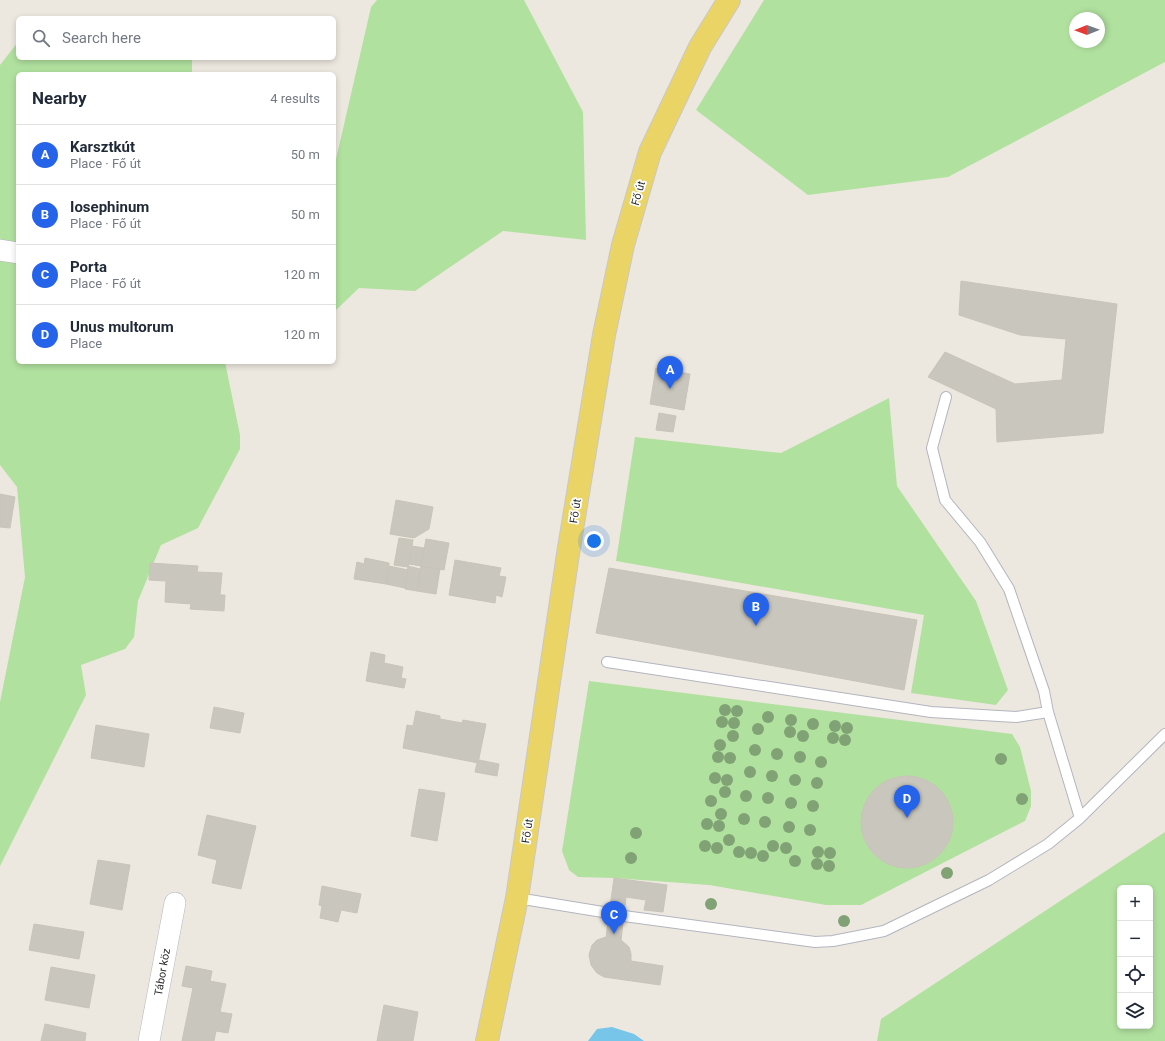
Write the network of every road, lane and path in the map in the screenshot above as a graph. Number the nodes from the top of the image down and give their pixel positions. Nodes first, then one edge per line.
1 (728, 0) edge
2 (0, 250) edge
3 (16, 253) edge
4 (946, 397) dead end
5 (607, 662) dead end
6 (1048, 712) junction
7 (1165, 734) edge
8 (1080, 818) junction
9 (517, 898) junction
10 (175, 903) dead end
11 (609, 913) dead end
12 (624, 916) dead end
13 (149, 1041) edge
14 (486, 1041) edge

1 - 9 main road, Fő út
2 - 3 street
4 - 6 lane
5 - 6 lane
6 - 8 lane
7 - 8 lane
8 - 12 lane
9 - 11 lane
9 - 14 main road, Fő út
10 - 13 street, Tábor köz

